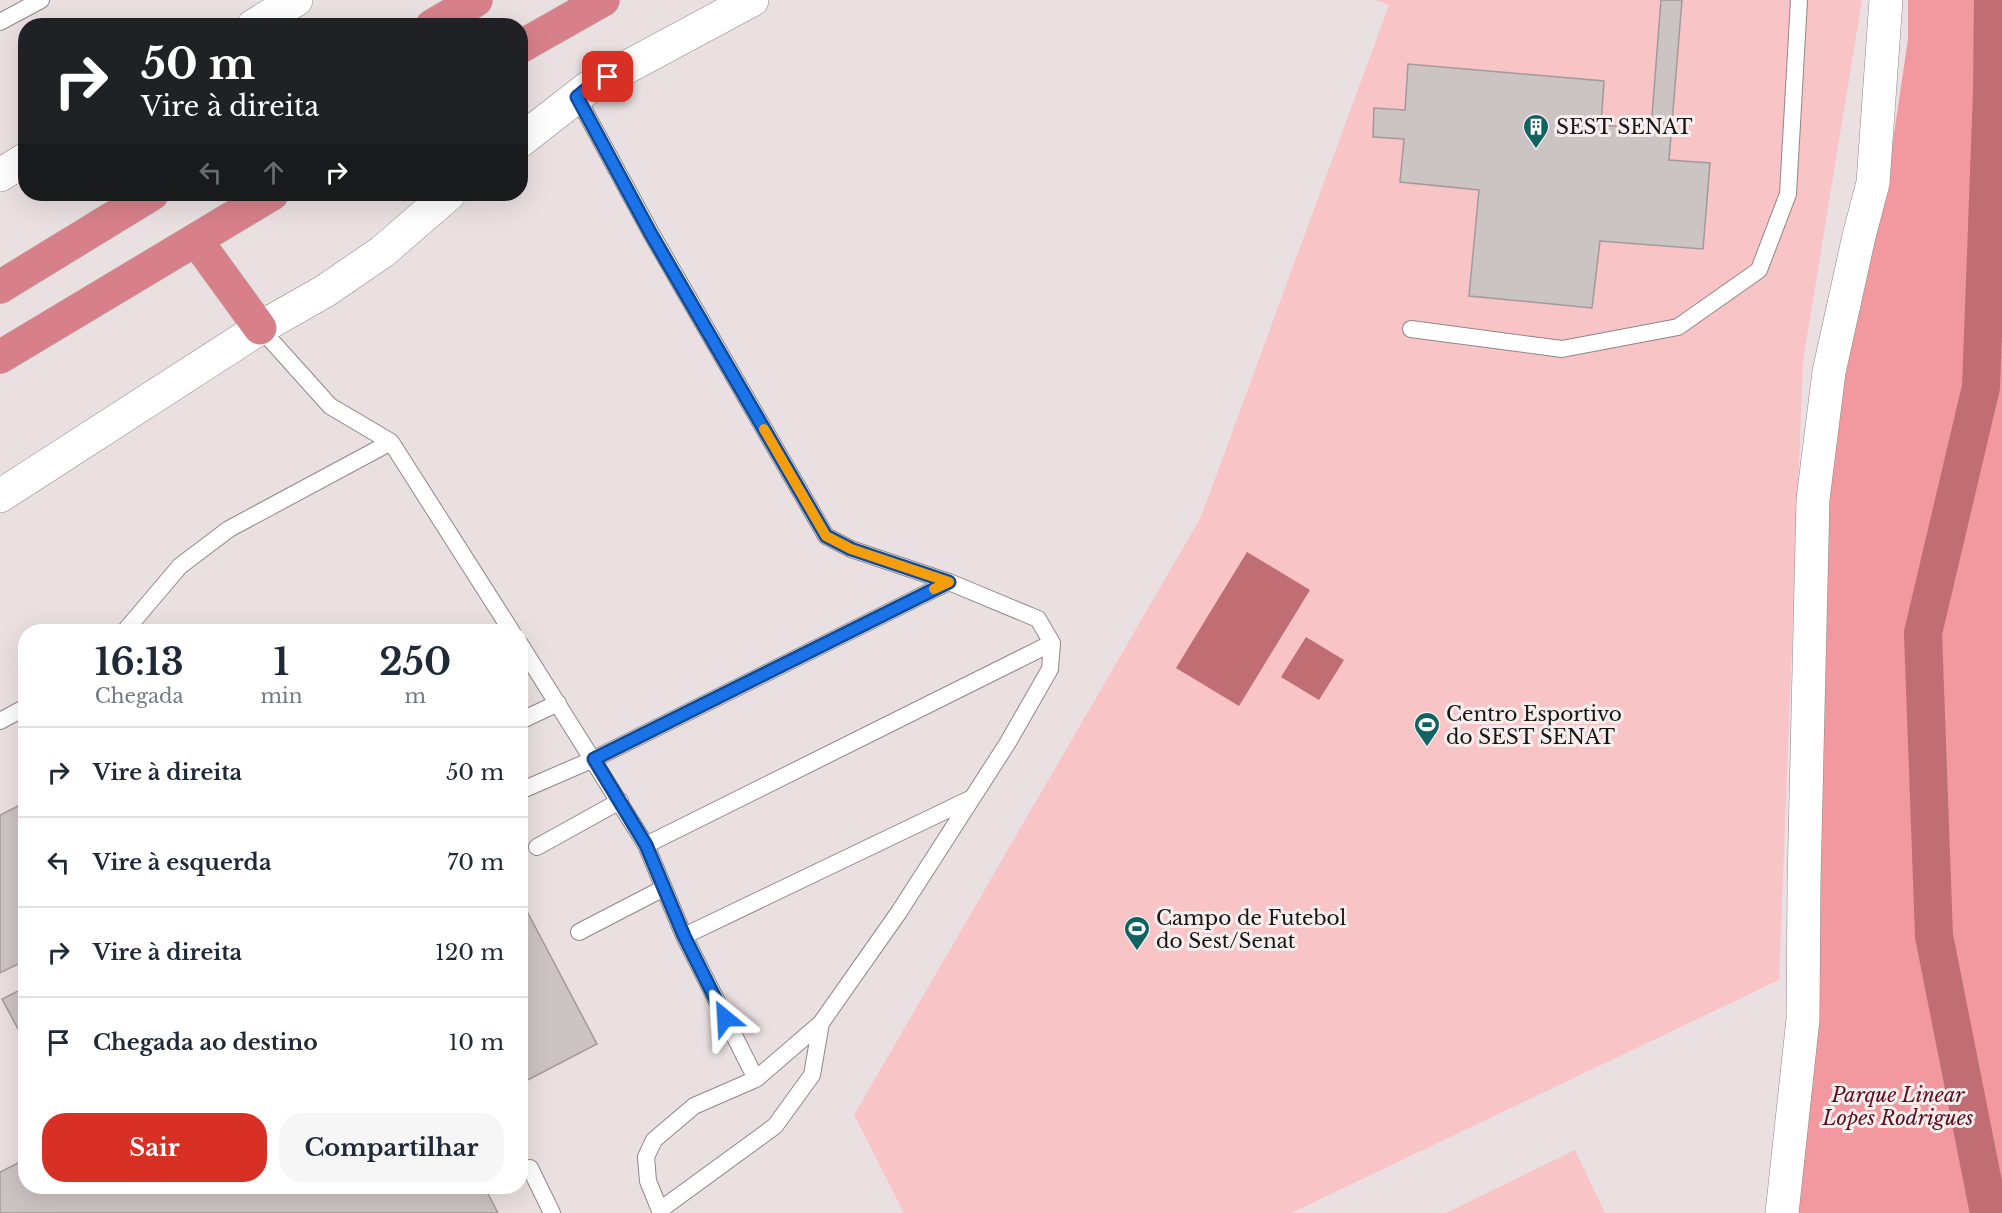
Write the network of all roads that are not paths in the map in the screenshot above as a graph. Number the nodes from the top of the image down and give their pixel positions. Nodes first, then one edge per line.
1 (41, 0) edge
2 (296, 0) edge
3 (476, 0) edge
4 (603, 0) edge
5 (752, 0) edge
6 (1799, 0) edge
7 (1886, 0) edge
8 (266, 18) edge
9 (446, 18) edge
10 (0, 22) edge
11 (528, 42) edge
12 (577, 97) junction
13 (528, 135) edge
14 (18, 164) edge
15 (0, 175) edge
16 (141, 201) edge
17 (260, 201) edge
18 (441, 201) edge
19 (196, 240) junction
20 (0, 287) edge
21 (260, 328) junction
22 (1411, 329) dead end
23 (0, 357) edge
24 (391, 442) junction
25 (0, 496) edge
26 (949, 582) junction
27 (131, 624) edge
28 (507, 624) edge
29 (1052, 643) junction
30 (528, 656) edge
31 (558, 703) junction
32 (18, 711) edge
33 (528, 717) edge
34 (0, 721) edge
35 (594, 759) junction
36 (528, 788) edge
37 (973, 798) junction
38 (620, 801) junction
39 (646, 845) junction
40 (537, 847) dead end
41 (664, 888) junction
42 (579, 932) dead end
43 (684, 936) junction
44 (820, 1023) junction
45 (756, 1079) junction
46 (530, 1168) dead end
47 (660, 1212) edge
48 (552, 1213) edge
49 (1782, 1213) edge

1 - 10 lane
2 - 8 street
3 - 9 highway
4 - 11 highway
5 - 12 street
6 - 22 lane
7 - 49 street
12 - 13 street
12 - 26 lane
14 - 15 street
16 - 20 highway
17 - 19 highway
18 - 21 street
19 - 21 highway
19 - 23 highway
21 - 24 lane
21 - 25 street
24 - 27 lane
24 - 28 lane
26 - 29 lane
26 - 35 lane
29 - 37 lane
29 - 39 lane
30 - 31 lane
31 - 33 lane
31 - 35 lane
32 - 34 lane
35 - 36 lane
35 - 38 lane
37 - 43 lane
37 - 44 lane
38 - 39 lane
38 - 40 lane
39 - 41 lane
41 - 42 lane
41 - 43 lane
43 - 45 lane
44 - 45 lane
44 - 47 lane
45 - 47 lane
46 - 48 lane

